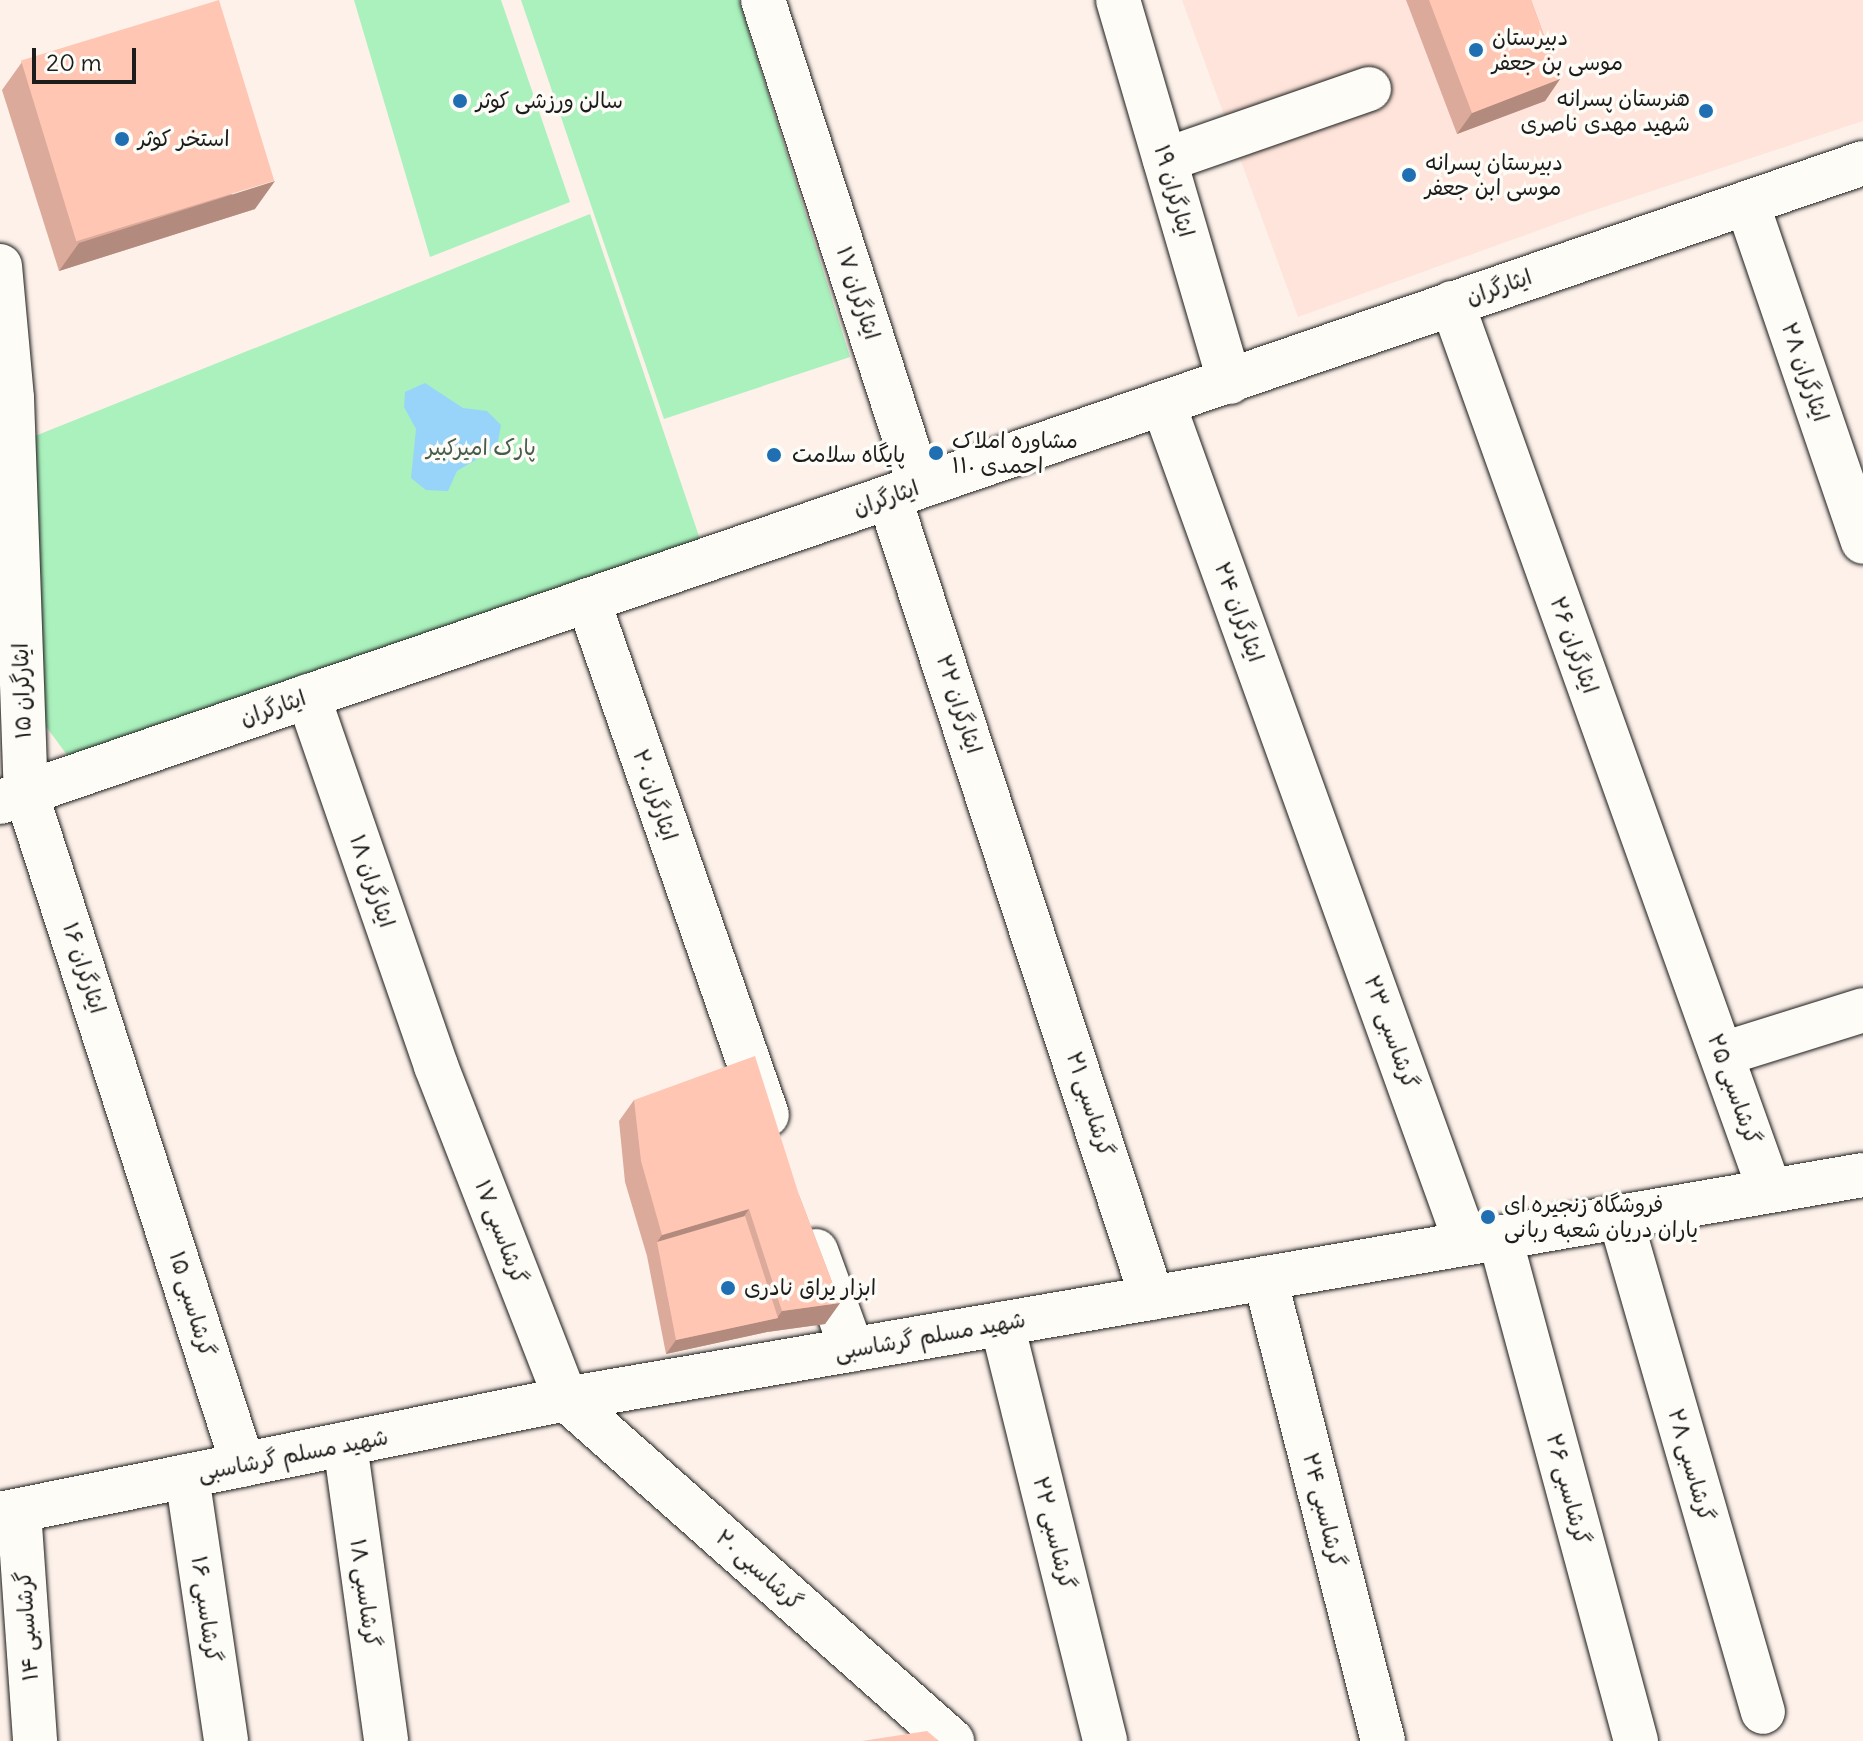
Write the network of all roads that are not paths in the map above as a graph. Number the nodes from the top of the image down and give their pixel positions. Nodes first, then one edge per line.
1 (763, 0) edge
2 (1118, 0) edge
3 (1369, 89) dead end
4 (1165, 160) junction
5 (1863, 163) edge
6 (1747, 203) junction
7 (0, 266) edge
8 (1452, 303) junction
9 (1230, 382) junction
10 (1163, 403) junction
11 (904, 491) junction
12 (1863, 542) edge
13 (588, 600) junction
14 (308, 696) junction
15 (13, 797) edge
16 (1316, 821) joint
17 (1028, 911) joint
18 (1696, 987) joint
19 (1863, 1010) edge
20 (1723, 1054) junction
21 (436, 1066) joint
22 (142, 1143) joint
23 (782, 1155) edge
24 (1863, 1175) edge
25 (1770, 1191) junction
26 (803, 1215) edge
27 (1620, 1217) junction
28 (1483, 1240) junction
29 (1265, 1278) junction
30 (1152, 1298) junction
31 (1002, 1324) junction
32 (852, 1350) junction
33 (566, 1399) junction
34 (345, 1444) junction
35 (243, 1465) junction
36 (187, 1476) junction
37 (10, 1512) edge
38 (1763, 1712) dead end
39 (35, 1741) edge
40 (226, 1741) edge
41 (386, 1741) edge
42 (952, 1741) edge
43 (1105, 1741) edge
44 (1383, 1741) edge
45 (1636, 1741) edge

1 - 11 street, ایثارگران ۱۷
2 - 4 street, ایثارگران ۱۹
3 - 4 street
4 - 9 street, ایثارگران ۱۹
5 - 6 street, ایثارگران
6 - 8 street, ایثارگران
6 - 12 street, ایثارگران ۲۸
7 - 15 street, ایثارگران ۱۵
8 - 9 street, ایثارگران
8 - 18 street, ایثارگران ۲۶
9 - 10 street, ایثارگران
10 - 11 street, ایثارگران
10 - 16 street, ایثارگران ۲۴
11 - 13 street, ایثارگران
11 - 17 street, ایثارگران ۲۲
13 - 14 street, ایثارگران
13 - 23 street, ایثارگران ۲۰
14 - 15 street, ایثارگران
14 - 21 street, ایثارگران ۱۸
15 - 22 street, ایثارگران ۱۶
16 - 28 street, گرشاسبی ۲۳
17 - 30 street, گرشاسبی ۲۱
18 - 20 street, گرشاسبی ۲۵
19 - 20 street
20 - 25 street, گرشاسبی ۲۵
21 - 33 street, گرشاسبی ۱۷
22 - 35 street, گرشاسبی ۱۵
24 - 25 street, شهید مسلم گرشاسبی
25 - 27 street, شهید مسلم گرشاسبی
26 - 32 street
27 - 28 street, شهید مسلم گرشاسبی
27 - 38 street, گرشاسبی ۲۸
28 - 29 street, شهید مسلم گرشاسبی
28 - 45 street, گرشاسبی ۲۶
29 - 30 street, شهید مسلم گرشاسبی
29 - 44 street, گرشاسبی ۲۴
30 - 31 street, شهید مسلم گرشاسبی
31 - 32 street, شهید مسلم گرشاسبی
31 - 43 street, گرشاسبی ۲۲
32 - 33 street, شهید مسلم گرشاسبی
33 - 34 street, شهید مسلم گرشاسبی
33 - 42 street, گرشاسبی ۲۰
34 - 35 street, شهید مسلم گرشاسبی
34 - 41 street, گرشاسبی ۱۸
35 - 36 street, شهید مسلم گرشاسبی
36 - 37 street, شهید مسلم گرشاسبی
36 - 40 street, گرشاسبی ۱۶
37 - 39 street, گرشاسبی ۱۴

